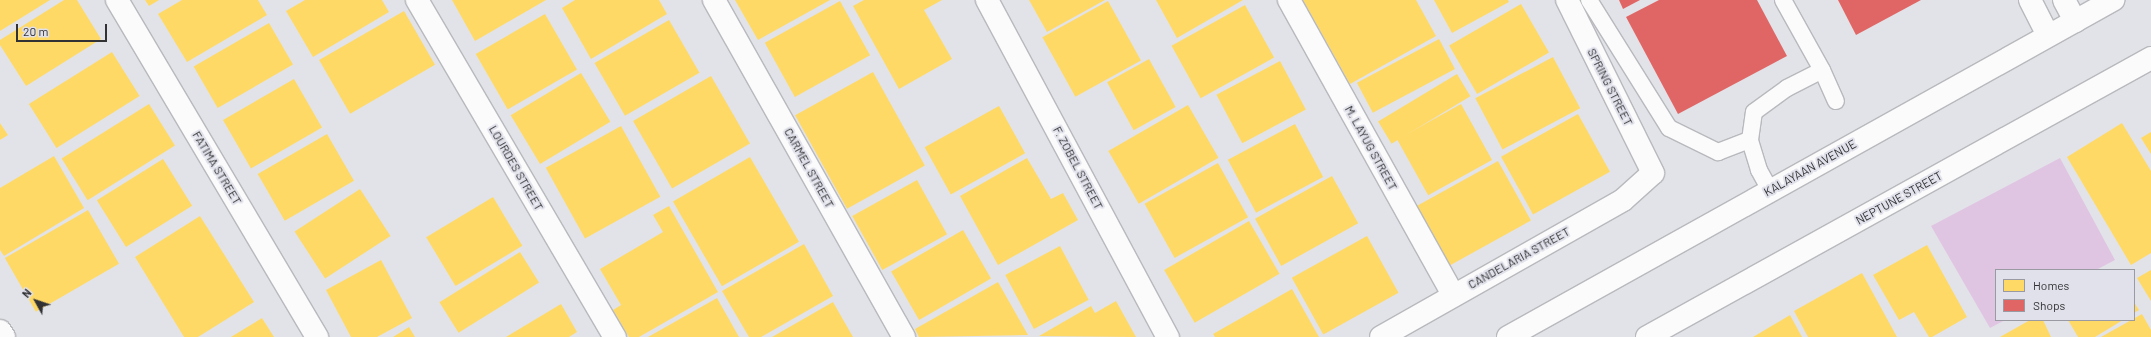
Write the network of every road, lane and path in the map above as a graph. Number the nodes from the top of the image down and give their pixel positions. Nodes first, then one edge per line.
1 (117, 0) edge
2 (417, 0) edge
3 (714, 0) edge
4 (987, 0) edge
5 (1290, 0) edge
6 (1566, 0) edge
7 (1589, 0) edge
8 (1783, 0) edge
9 (2030, 0) edge
10 (2064, 0) edge
11 (2113, 0) edge
12 (2075, 22) junction
13 (2048, 36) junction
14 (2151, 58) edge
15 (1822, 70) junction
16 (1836, 101) dead end
17 (1750, 140) junction
18 (1653, 173) joint
19 (1770, 190) junction
20 (1453, 295) junction
21 (0, 331) edge
22 (4, 337) edge
23 (317, 337) edge
24 (615, 337) edge
25 (904, 337) edge
26 (1168, 337) edge
27 (1381, 337) edge
28 (1508, 337) edge
29 (1647, 337) edge

1 - 23 street, FATIMA STREET
2 - 24 street, LOURDES STREET
3 - 25 street, CARMEL STREET
4 - 26 street, F. ZOBEL STREET
5 - 20 street, M. LAYUG STREET
6 - 18 street, SPRING STREET
7 - 17 lane
8 - 15 lane
9 - 13 street
10 - 12 street
11 - 12 street, KALAYAAN AVENUE
12 - 13 street, KALAYAAN AVENUE
13 - 19 street, KALAYAAN AVENUE
14 - 29 street, NEPTUNE STREET
15 - 16 lane
15 - 17 lane
17 - 19 lane
18 - 20 street, CANDELARIA STREET
19 - 28 street, KALAYAAN AVENUE
20 - 27 street, CANDELARIA STREET
21 - 22 street

